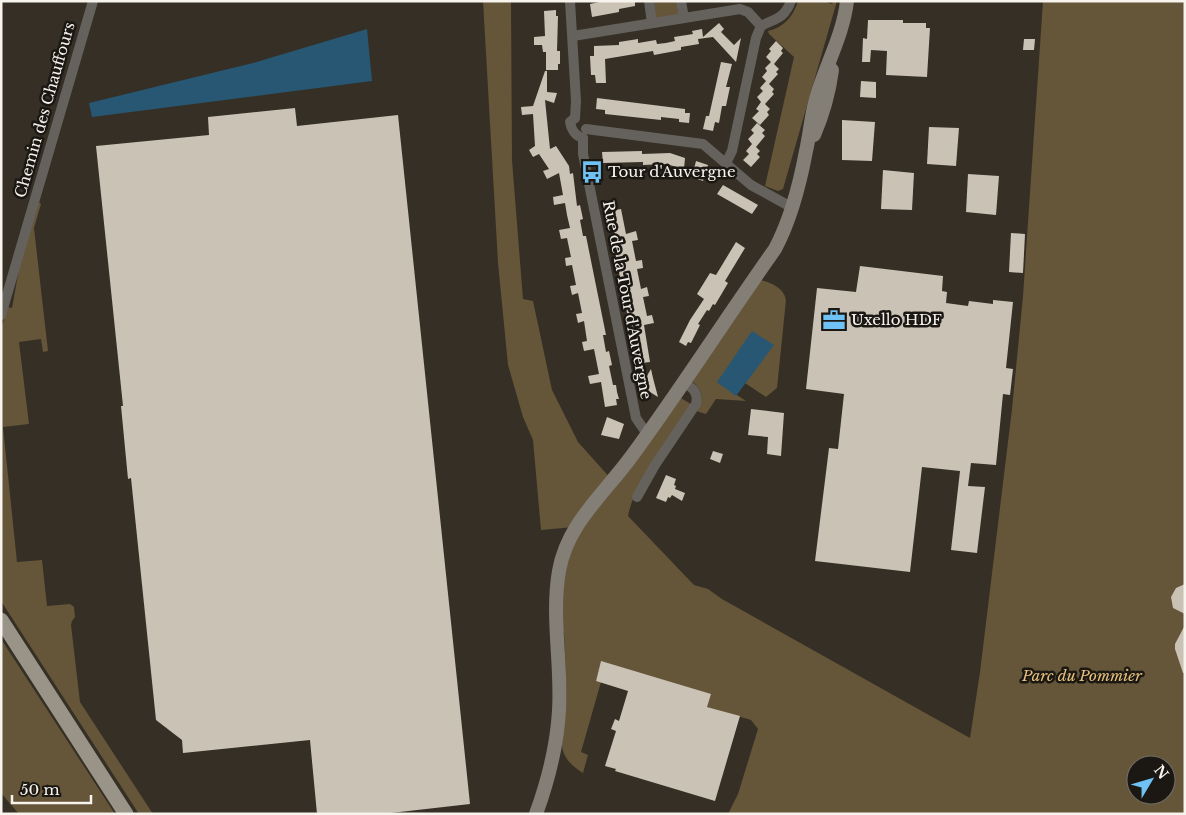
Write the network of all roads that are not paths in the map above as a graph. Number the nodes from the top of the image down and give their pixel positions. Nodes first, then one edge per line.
1 (93, 1) edge
2 (570, 1) edge
3 (648, 1) edge
4 (681, 1) edge
5 (791, 1) edge
6 (848, 4) edge
7 (684, 18) junction
8 (652, 23) junction
9 (761, 26) junction
10 (573, 36) junction
11 (584, 134) junction
12 (726, 163) junction
13 (791, 207) junction
14 (1, 315) edge
15 (684, 382) junction
16 (647, 434) junction
17 (637, 497) dead end
18 (1, 620) edge
19 (126, 814) edge
20 (536, 814) edge

1 - 14 street, Chemin des Chauffours
2 - 10 street
3 - 8 street
4 - 7 street
5 - 9 street
6 - 13 main road
7 - 8 street
7 - 9 street
8 - 10 street
9 - 12 street
10 - 11 street
11 - 12 street
11 - 16 street, Rue de la Tour d'Auvergne
12 - 13 street
13 - 15 main road
15 - 16 main road
15 - 17 street
16 - 20 main road
18 - 19 main road

